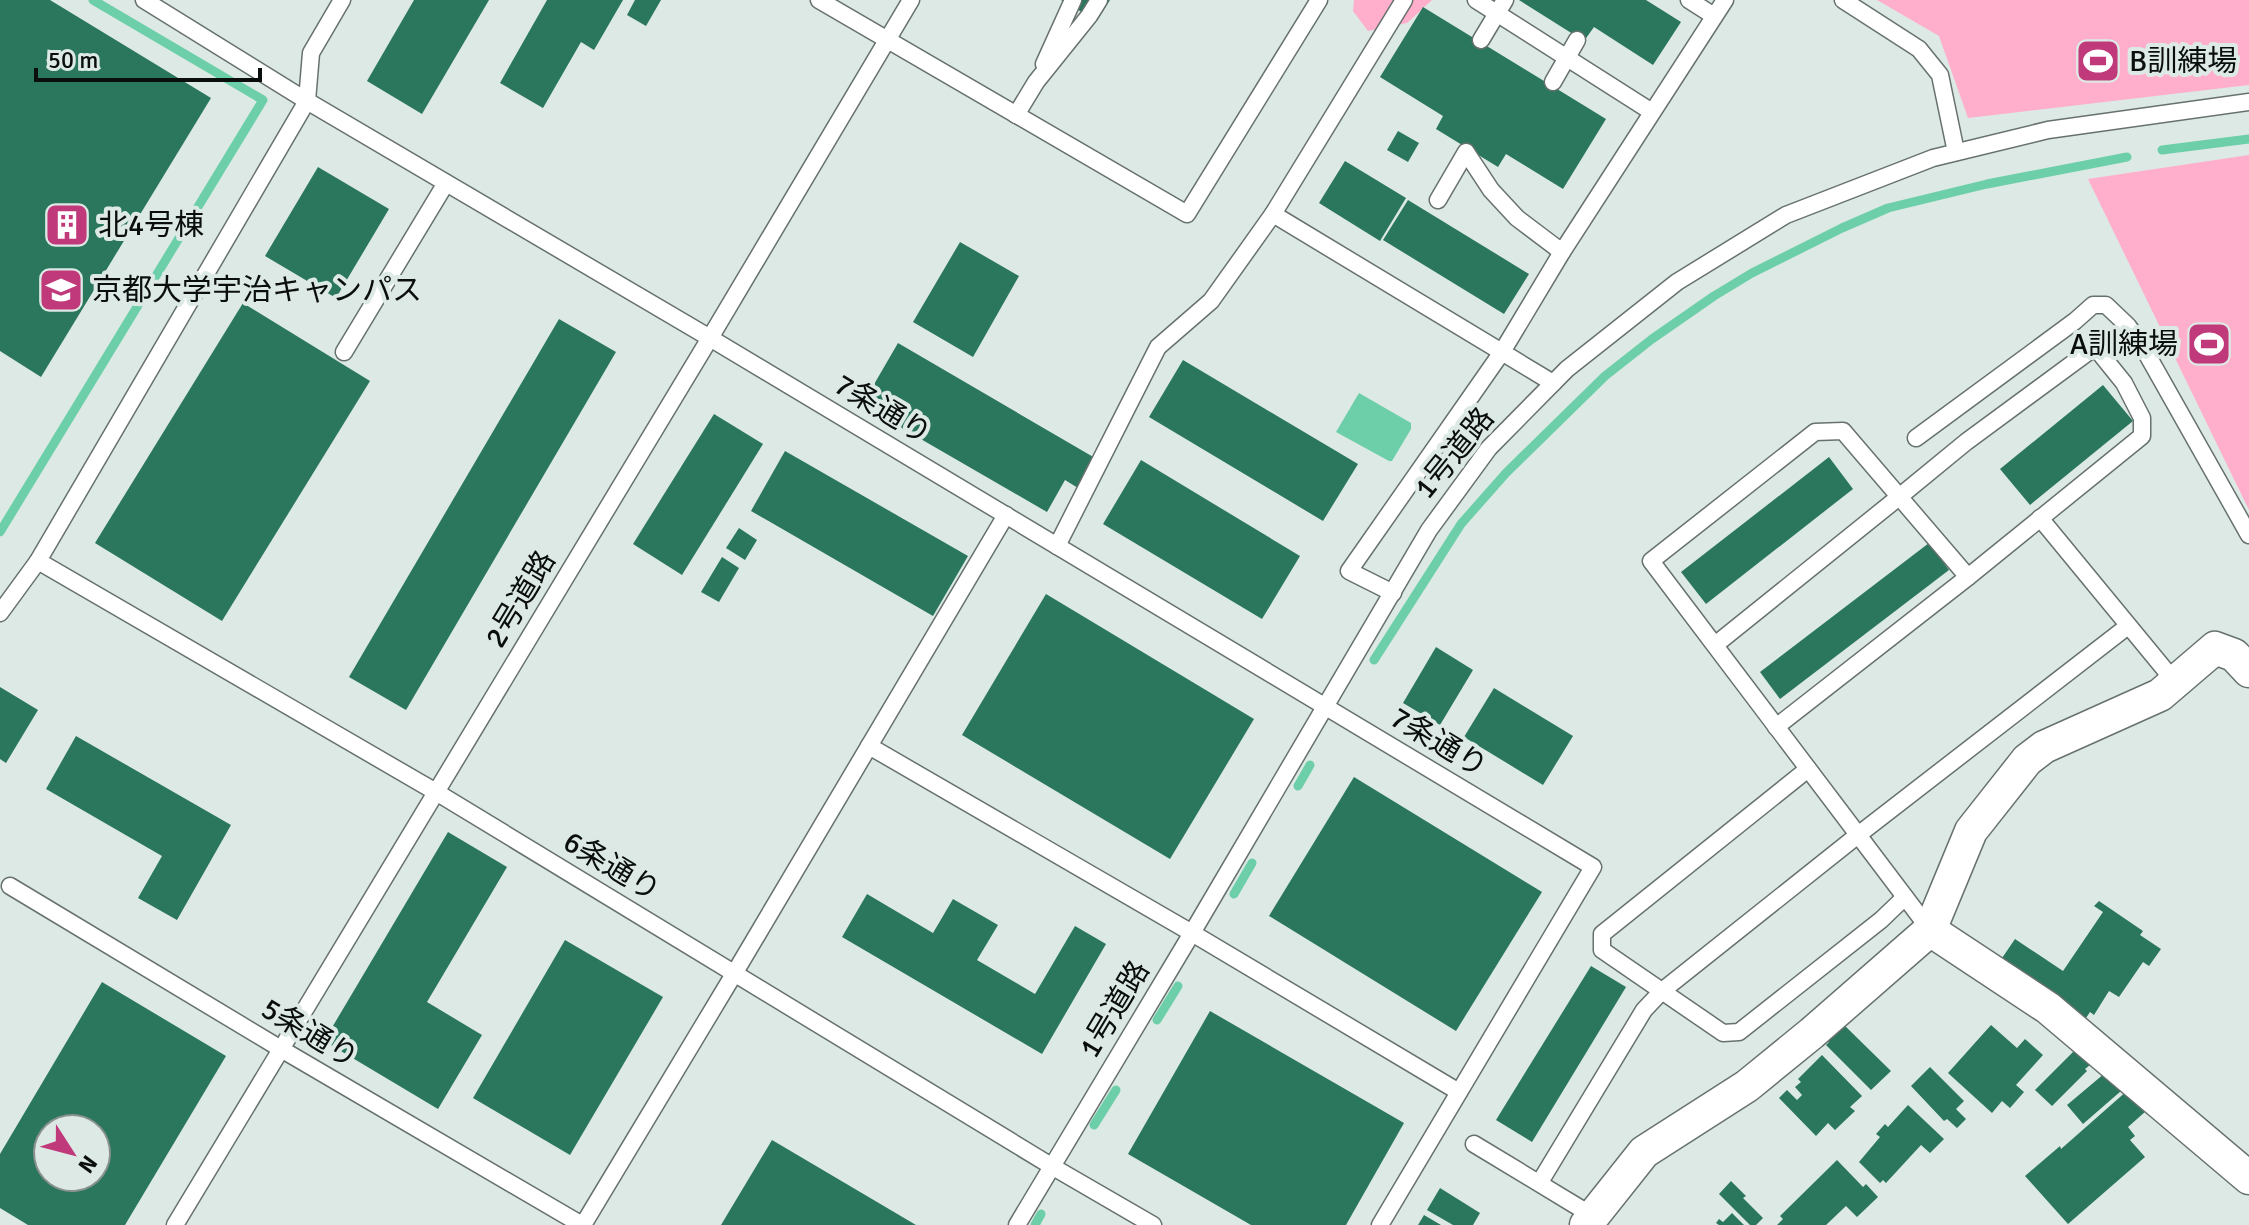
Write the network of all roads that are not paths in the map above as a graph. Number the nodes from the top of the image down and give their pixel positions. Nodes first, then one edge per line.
1 (144, 0) edge
2 (342, 0) edge
3 (819, 0) edge
4 (911, 0) edge
5 (1073, 0) edge
6 (1099, 0) edge
7 (1319, 0) edge
8 (1404, 0) edge
9 (1476, 0) edge
10 (1689, 0) edge
11 (1725, 0) edge
12 (1843, 0) edge
13 (1502, 7) edge
14 (1714, 16) junction
15 (887, 40) junction
16 (1481, 40) dead end
17 (1577, 40) dead end
18 (1566, 59) junction
19 (1036, 82) junction
20 (1553, 82) dead end
21 (307, 101) junction
22 (2249, 102) edge
23 (1652, 112) junction
24 (1016, 115) junction
25 (1956, 152) junction
26 (446, 183) junction
27 (1438, 200) dead end
28 (1273, 214) junction
29 (1562, 252) junction
30 (710, 338) junction
31 (344, 352) dead end
32 (1502, 352) junction
33 (1553, 383) junction
34 (1916, 438) dead end
35 (1899, 497) junction
36 (1006, 515) junction
37 (2040, 518) junction
38 (2249, 535) edge
39 (1057, 546) junction
40 (38, 561) junction
41 (1968, 577) junction
42 (1393, 593) junction
43 (0, 613) edge
44 (2128, 626) junction
45 (1715, 645) junction
46 (2249, 671) edge
47 (2175, 682) junction
48 (1326, 707) junction
49 (1776, 727) junction
50 (869, 746) junction
51 (1808, 769) junction
52 (436, 792) junction
53 (1858, 835) junction
54 (10, 886) dead end
55 (1905, 897) junction
56 (1930, 930) junction
57 (1192, 933) junction
58 (734, 974) junction
59 (1662, 991) junction
60 (281, 1049) junction
61 (1459, 1092) junction
62 (1474, 1144) dead end
63 (1053, 1167) junction
64 (2249, 1178) edge
65 (1540, 1182) junction
66 (1590, 1220) edge
67 (175, 1225) edge
68 (582, 1225) edge
69 (1017, 1225) edge
70 (1153, 1225) edge
71 (1380, 1225) edge

1 - 21 lane, 7条通り
2 - 21 lane
3 - 15 lane
4 - 15 lane, 2号道路
5 - 19 lane
6 - 19 lane
7 - 24 lane
8 - 28 lane
9 - 13 lane
10 - 14 lane
11 - 14 lane
12 - 25 lane
13 - 16 lane
13 - 18 lane
14 - 23 lane
15 - 24 lane
15 - 30 lane, 2号道路
17 - 18 lane
18 - 20 lane
18 - 23 lane
19 - 24 lane
21 - 26 lane, 7条通り
21 - 40 lane
22 - 25 lane, 1号道路
23 - 29 lane
25 - 33 lane, 1号道路
26 - 30 lane, 7条通り
26 - 31 lane
27 - 29 lane
28 - 32 lane
28 - 39 lane
29 - 32 lane
30 - 36 lane, 7条通り
30 - 52 lane, 2号道路
32 - 33 lane
32 - 42 lane
33 - 42 lane, 1号道路
34 - 38 lane
35 - 37 lane
35 - 41 lane
35 - 45 lane
35 - 45 lane
36 - 39 lane, 7条通り
36 - 50 lane
37 - 41 lane
37 - 44 lane
39 - 48 lane, 7条通り
40 - 43 lane
40 - 52 lane, 6条通り
41 - 49 lane
42 - 48 lane, 1号道路
44 - 47 lane
44 - 53 lane
45 - 49 lane
46 - 47 street
47 - 56 street
48 - 57 lane, 1号道路
48 - 61 lane, 7条通り
49 - 51 lane
50 - 57 lane
50 - 58 lane
51 - 53 lane
51 - 59 lane
52 - 58 lane, 6条通り
52 - 60 lane, 2号道路
53 - 55 lane
53 - 59 lane
54 - 60 lane, 5条通り
55 - 56 lane
55 - 59 lane
56 - 64 street
56 - 66 street
57 - 61 lane
57 - 63 lane, 1号道路
58 - 63 lane, 6条通り
58 - 68 lane
59 - 65 lane
60 - 67 lane, 2号道路
60 - 68 lane, 5条通り
61 - 71 lane
62 - 65 lane
63 - 69 lane, 1号道路
63 - 70 lane, 6条通り
65 - 66 lane

